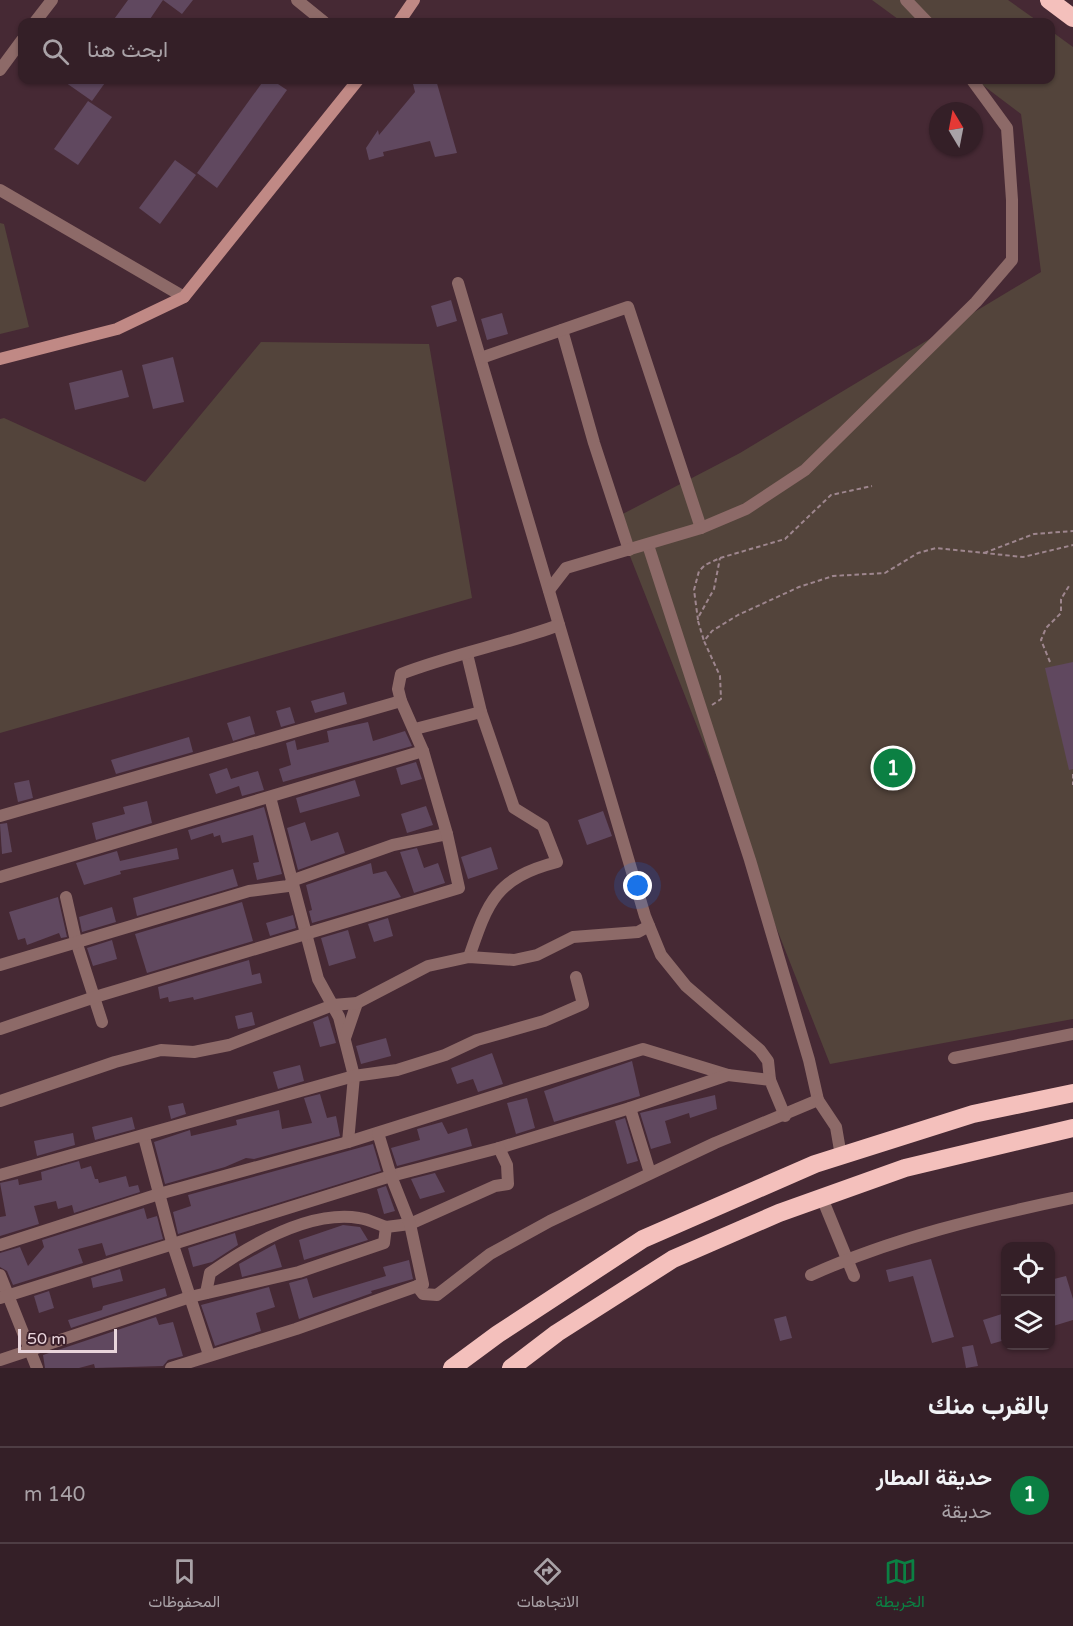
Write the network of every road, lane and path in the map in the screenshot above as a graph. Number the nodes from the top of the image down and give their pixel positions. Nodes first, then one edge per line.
1 (52, 0) edge
2 (297, 0) edge
3 (414, 0) edge
4 (906, 0) edge
5 (1049, 0) edge
6 (38, 18) edge
7 (319, 18) edge
8 (402, 18) edge
9 (923, 18) edge
10 (1073, 18) edge
11 (18, 45) edge
12 (1, 68) edge
13 (355, 84) edge
14 (975, 84) edge
15 (0, 190) edge
16 (458, 283) dead end
17 (184, 297) junction
18 (562, 330) junction
19 (481, 358) junction
20 (0, 359) edge
21 (872, 486) dead end
22 (701, 528) junction
23 (1073, 531) edge
24 (648, 545) junction
25 (1073, 545) edge
26 (629, 550) junction
27 (984, 553) junction
28 (720, 558) junction
29 (1069, 586) dead end
30 (549, 590) junction
31 (698, 620) junction
32 (559, 625) junction
33 (704, 641) junction
34 (467, 654) junction
35 (1050, 662) dead end
36 (401, 701) junction
37 (481, 712) junction
38 (703, 712) junction
39 (415, 729) junction
40 (423, 751) junction
41 (1073, 774) edge
42 (1073, 785) edge
43 (270, 797) junction
44 (0, 816) edge
45 (447, 834) junction
46 (0, 876) edge
47 (294, 880) junction
48 (66, 897) dead end
49 (649, 926) junction
50 (307, 934) junction
51 (76, 941) junction
52 (469, 957) junction
53 (0, 965) edge
54 (576, 976) dead end
55 (95, 997) junction
56 (357, 1003) junction
57 (333, 1005) junction
58 (102, 1022) dead end
59 (0, 1029) edge
60 (1073, 1034) edge
61 (345, 1038) junction
62 (954, 1058) dead end
63 (728, 1075) junction
64 (354, 1076) junction
65 (770, 1080) junction
66 (1073, 1093) edge
67 (818, 1100) junction
68 (0, 1101) edge
69 (630, 1108) junction
70 (785, 1116) junction
71 (1073, 1128) edge
72 (378, 1133) junction
73 (144, 1137) junction
74 (348, 1142) junction
75 (499, 1148) junction
76 (841, 1155) junction
77 (650, 1173) junction
78 (0, 1175) edge
79 (391, 1176) junction
80 (159, 1194) junction
81 (822, 1198) junction
82 (1073, 1198) edge
83 (410, 1224) junction
84 (386, 1227) junction
85 (172, 1242) junction
86 (0, 1245) edge
87 (847, 1259) junction
88 (0, 1275) edge
89 (811, 1275) dead end
90 (854, 1276) dead end
91 (417, 1286) junction
92 (206, 1293) junction
93 (3, 1297) edge
94 (190, 1297) junction
95 (30, 1351) junction
96 (209, 1355) junction
97 (0, 1360) edge
98 (37, 1368) edge
99 (171, 1368) edge
100 (452, 1368) edge
101 (511, 1368) edge

1 - 6 street
2 - 7 street
3 - 8 main road
4 - 9 street
5 - 10 highway
11 - 12 street
13 - 17 main road
14 - 22 street
15 - 17 street
16 - 19 street
17 - 20 main road
18 - 19 street
18 - 22 street
18 - 26 street
19 - 30 street
21 - 28 path
22 - 24 street
23 - 27 path
24 - 26 street
24 - 38 street
25 - 27 path
26 - 30 street
27 - 33 path
28 - 31 path
28 - 31 path
29 - 35 path
30 - 32 street
31 - 33 path
32 - 34 street
32 - 49 street
33 - 38 path
34 - 36 street
34 - 37 street
36 - 39 street
36 - 44 street
37 - 39 street
37 - 52 street
38 - 67 street
39 - 40 street
40 - 43 street
40 - 45 street
41 - 42 path
43 - 46 street
43 - 47 street
45 - 47 street
45 - 50 street
47 - 50 street
47 - 51 street
48 - 51 street
49 - 52 street
49 - 65 street
50 - 55 street
50 - 57 street
51 - 53 street
51 - 55 street
52 - 56 street
54 - 64 street
55 - 58 street
55 - 59 street
56 - 57 street
56 - 61 street
57 - 61 street
57 - 68 street
60 - 62 street
61 - 64 street
63 - 65 street
63 - 69 street
63 - 72 street
64 - 73 street
64 - 74 street
65 - 70 street
66 - 76 highway
67 - 70 street
67 - 76 street
69 - 75 street
69 - 77 street
70 - 77 street
71 - 81 highway
72 - 74 street
72 - 79 street
73 - 78 street
73 - 80 street
74 - 80 street
75 - 79 street
75 - 83 street
76 - 100 highway
77 - 91 street
79 - 83 street
79 - 85 street
80 - 85 street
80 - 86 street
81 - 87 street
81 - 101 highway
82 - 87 street
83 - 84 street
83 - 91 street
84 - 92 street
84 - 92 street
85 - 93 street
85 - 94 street
87 - 89 street
87 - 90 street
88 - 93 street
91 - 96 street
92 - 94 street
93 - 95 street
94 - 95 street
94 - 96 street
95 - 97 street
95 - 98 street
96 - 99 street

